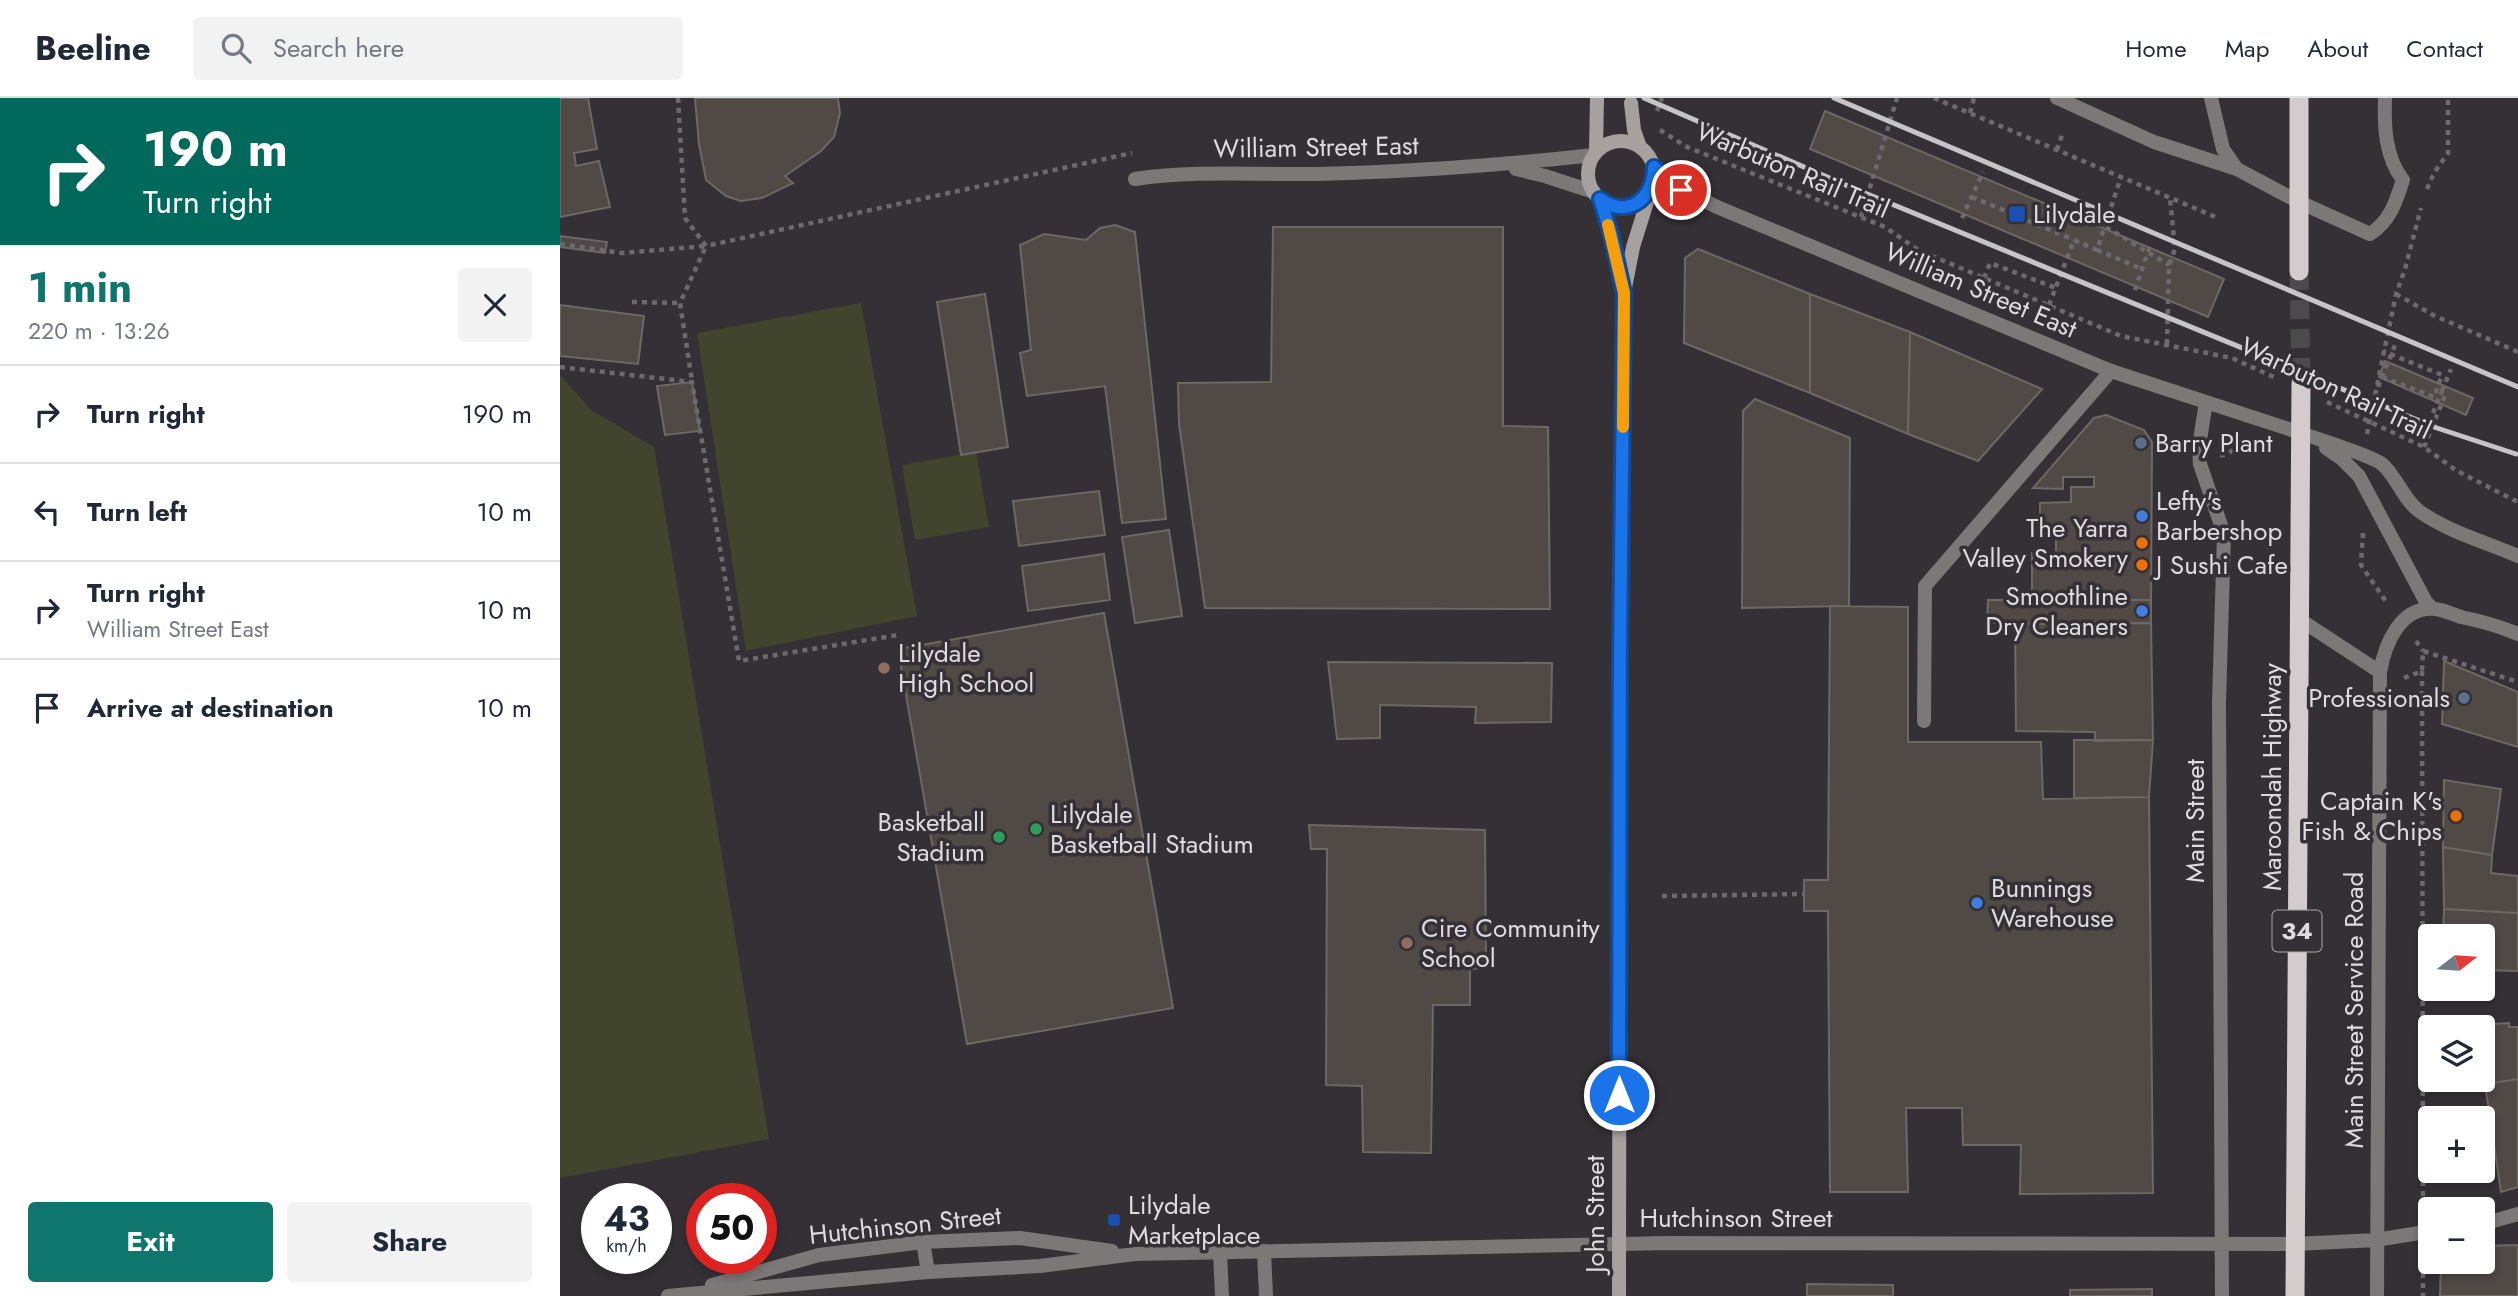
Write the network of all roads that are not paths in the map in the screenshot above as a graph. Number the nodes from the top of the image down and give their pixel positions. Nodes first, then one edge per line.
1 (1597, 98) edge
2 (2057, 98) edge
3 (2211, 98) edge
4 (2299, 98) edge
5 (2385, 98) edge
6 (1631, 108) road end
7 (1640, 147) junction
8 (1595, 153) junction
9 (1497, 166) junction
10 (1654, 167) junction
11 (2237, 169) junction
12 (1136, 179) dead end
13 (1652, 186) junction
14 (1597, 195) junction
15 (2298, 201) junction
16 (2299, 271) tunnel mouth
17 (1624, 293) junction
18 (2111, 371) junction
19 (2301, 387) tunnel mouth
20 (2206, 402) junction
21 (2301, 433) junction
22 (2518, 556) edge
23 (2433, 609) junction
24 (2299, 619) junction
25 (2518, 634) edge
26 (2380, 679) junction
27 (1924, 721) dead end
28 (2518, 1214) edge
29 (2495, 1221) edge
30 (2495, 1223) edge
31 (2518, 1224) edge
32 (2418, 1233) edge
33 (2376, 1240) junction
34 (923, 1242) junction
35 (1619, 1243) junction
36 (2222, 1244) junction
37 (2295, 1244) junction
38 (1264, 1251) junction
39 (1220, 1252) junction
40 (1135, 1254) junction
41 (928, 1272) junction
42 (684, 1293) junction
43 (668, 1296) edge
44 (1222, 1296) edge
45 (1266, 1296) edge
46 (1619, 1296) edge
47 (2222, 1296) edge
48 (2295, 1296) edge
49 (2377, 1296) edge

1 - 8 main road
2 - 11 street
3 - 11 street
4 - 15 highway
5 - 15 street
6 - 7 main road
7 - 8 main road
7 - 10 main road
8 - 9 street, William Street East
8 - 14 main road
9 - 12 street, William Street East
9 - 14 street, William Street East
10 - 13 main road
10 - 18 street, William Street East
11 - 15 street
13 - 14 main road
13 - 17 main road, John Street
14 - 17 main road, John Street
15 - 16 highway
17 - 35 main road, John Street
18 - 20 street, William Street East
18 - 27 street
19 - 21 highway, Maroondah Highway / 34
20 - 21 street, William Street East
20 - 36 street, Main Street
21 - 22 street
21 - 23 street
21 - 24 highway, Maroondah Highway / 34
23 - 25 street
23 - 26 street, Main Street Service Road
24 - 26 street
24 - 37 highway, Maroondah Highway / 34
26 - 33 street, Main Street Service Road
28 - 29 street
30 - 31 street
32 - 33 street
33 - 37 street
33 - 49 street
34 - 40 street, Hutchinson Street
34 - 41 street
34 - 42 street, Hutchinson Street
35 - 36 street, Hutchinson Street
35 - 38 street, Hutchinson Street
35 - 46 main road, John Street
36 - 37 street, Hutchinson Street
36 - 47 street
37 - 48 highway, Maroondah Highway / 34
38 - 39 street, Hutchinson Street
38 - 45 street
39 - 40 street, Hutchinson Street
39 - 44 street
40 - 41 street, Hutchinson Street
41 - 42 street, Hutchinson Street
42 - 43 street, Hutchinson Street

